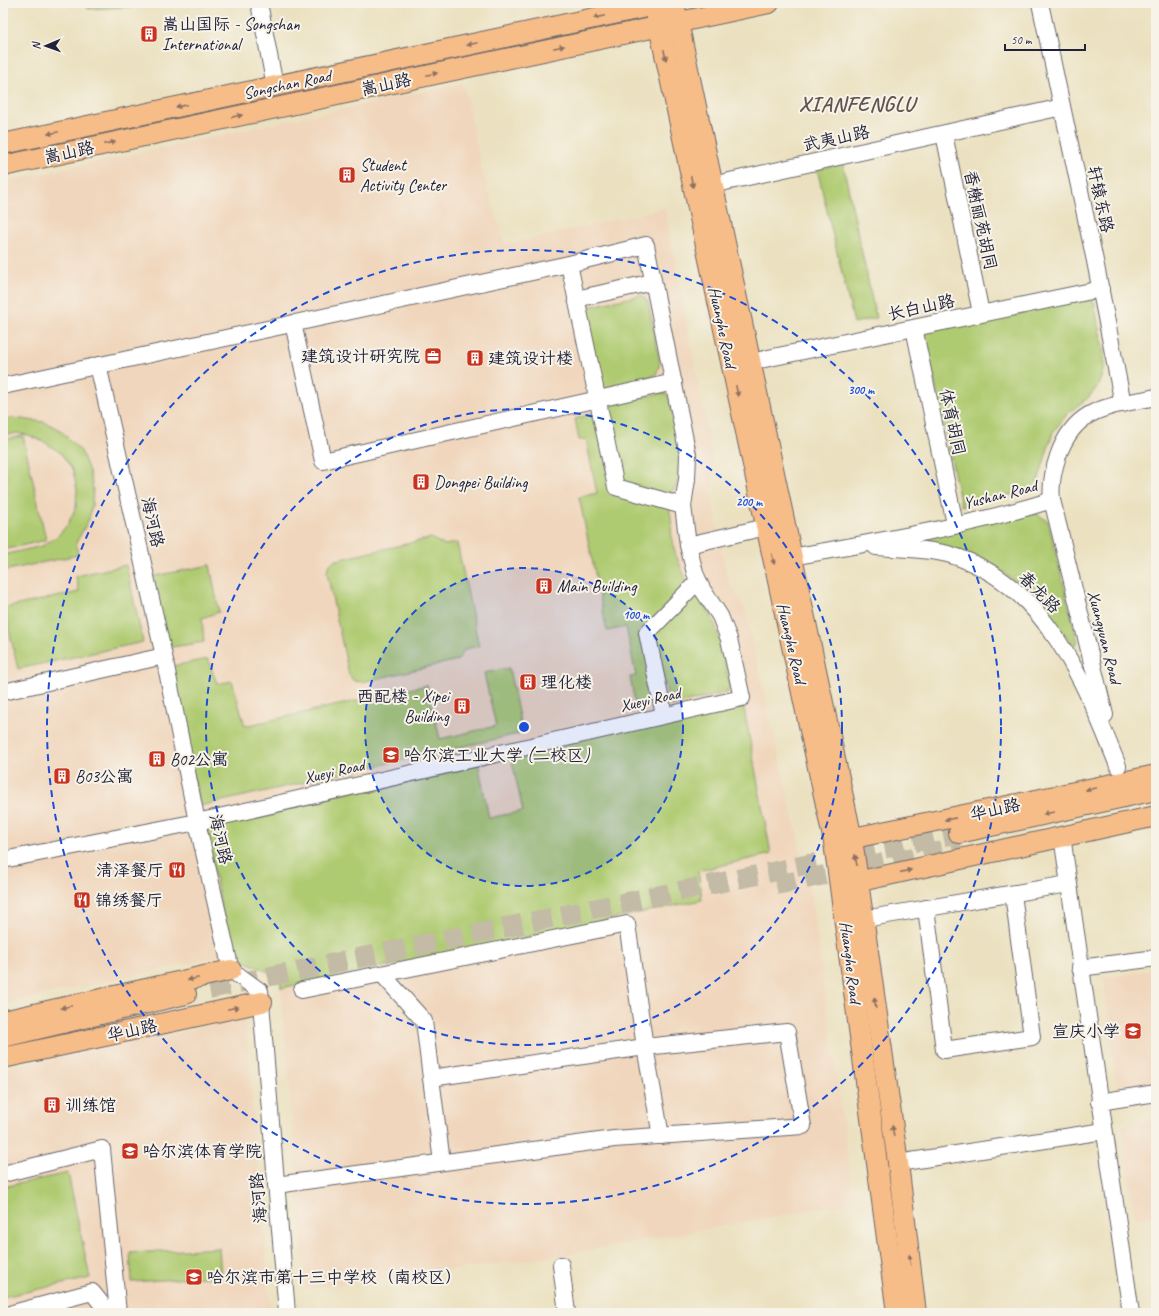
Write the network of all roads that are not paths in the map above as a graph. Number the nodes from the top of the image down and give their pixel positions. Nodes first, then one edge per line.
1 (259, 3) edge
2 (674, 3) edge
3 (769, 3) edge
4 (1040, 3) edge
5 (657, 4) edge
6 (678, 22) junction
7 (659, 26) junction
8 (275, 86) junction
9 (1062, 107) junction
10 (944, 134) junction
11 (3, 144) edge
12 (3, 166) edge
13 (712, 185) junction
14 (569, 264) junction
15 (653, 282) junction
16 (1101, 289) junction
17 (576, 299) junction
18 (981, 313) junction
19 (293, 323) junction
20 (914, 328) junction
21 (750, 362) junction
22 (98, 365) junction
23 (674, 382) junction
24 (3, 386) edge
25 (1156, 397) edge
26 (598, 399) junction
27 (1122, 404) junction
28 (1052, 500) junction
29 (683, 506) junction
30 (955, 524) junction
31 (766, 527) junction
32 (688, 545) junction
33 (856, 545) junction
34 (792, 557) junction
35 (698, 581) junction
36 (164, 656) junction
37 (3, 692) edge
38 (664, 715) junction
39 (1120, 774) junction
40 (1156, 775) edge
41 (1156, 790) edge
42 (1156, 804) edge
43 (1156, 816) edge
44 (197, 822) junction
45 (1062, 836) junction
46 (843, 840) junction
47 (3, 860) edge
48 (850, 883) junction
49 (1068, 884) junction
50 (1013, 894) junction
51 (926, 908) junction
52 (864, 919) junction
53 (1156, 958) edge
54 (1080, 968) junction
55 (231, 970) junction
56 (382, 974) junction
57 (302, 990) dead end
58 (261, 996) junction
59 (3, 1021) edge
60 (3, 1037) edge
61 (645, 1047) junction
62 (3, 1048) edge
63 (3, 1058) edge
64 (431, 1078) junction
65 (1156, 1093) edge
66 (1099, 1102) junction
67 (1104, 1131) junction
68 (662, 1136) junction
69 (442, 1162) junction
70 (898, 1163) junction
71 (3, 1174) edge
72 (276, 1185) junction
73 (561, 1265) dead end
74 (914, 1287) junction
75 (893, 1290) junction
76 (12, 1313) edge
77 (110, 1313) edge
78 (118, 1313) edge
79 (287, 1313) edge
80 (567, 1313) edge
81 (892, 1313) edge
82 (898, 1313) edge
83 (916, 1313) edge
84 (921, 1313) edge
85 (1131, 1313) edge

1 - 8 street
2 - 6 main road, Huanghe Road
3 - 6 main road, 嵩山路
4 - 9 street, 轩辕东路
5 - 7 main road, Huanghe Road
5 -> 8 main road, Songshan Road
6 - 7 main road, 嵩山路
6 - 13 main road, Huanghe Road
12 -> 7 main road, 嵩山路
7 -> 31 main road, Huanghe Road
8 -> 11 main road, Songshan Road
9 - 10 street, 武夷山路
9 - 16 street, 轩辕东路
10 - 13 street, 武夷山路
10 - 18 street, 香榭丽苑胡同
13 - 21 main road, Huanghe Road
14 - 15 street
14 - 17 street
14 - 19 street
15 - 17 street
15 - 23 street
16 - 18 street, 长白山路
16 - 27 street, 轩辕东路
17 - 26 street
18 - 20 street, 长白山路
19 - 22 street
19 - 26 street
20 - 21 street, 长白山路
20 - 30 street, 体育胡同
21 - 34 main road, Huanghe Road
22 - 24 street
22 - 36 street, 海河路
23 - 26 street
23 - 29 street
25 - 27 street, Yushan Road
26 - 29 street
27 - 28 street, Yushan Road
28 - 30 street, Yushan Road
28 - 39 street, Xuangyuan Road
29 - 32 street
30 - 33 street, Yushan Road
31 - 32 street
31 -> 46 main road, Huanghe Road
32 - 35 street
33 - 34 street, Yushan Road
33 - 39 street, 春龙路
34 - 46 main road, Huanghe Road
35 - 38 street
35 - 38 street, Xueyi Road
36 - 37 street
36 - 44 street, 海河路
38 - 44 street, Xueyi Road
39 - 40 main road, 华山路
39 -> 46 main road, 华山路
41 -> 42 main road
43 - 45 main road
44 - 47 street, Xueyi Road
44 - 55 street, 海河路
48 -> 45 main road
45 - 49 street
46 - 48 main road, Huanghe Road
48 - 52 main road, Huanghe Road
48 - 75 main road, Huanghe Road
49 - 50 street
49 - 54 street
50 - 51 street
50 - 51 street
51 - 52 street
70 -> 52 main road, Huanghe Road
53 - 54 street
54 - 66 street
55 - 58 street
55 -> 59 main road
56 - 57 street
56 - 61 street
56 - 64 street
63 -> 58 main road, 华山路
58 - 72 street, 海河路
60 - 62 main road, 华山路
61 - 64 street
61 - 68 street
61 - 68 street
64 - 69 street
65 - 66 street
66 - 67 street
67 - 70 street
67 - 85 street
68 - 69 street
69 - 72 street
74 -> 70 main road, Huanghe Road
71 - 78 street
72 - 79 street, 海河路
73 - 80 street
74 - 83 main road, Huanghe Road
74 - 84 main road, Huanghe Road
75 - 81 main road, Huanghe Road
75 - 82 main road, Huanghe Road
76 - 77 street

